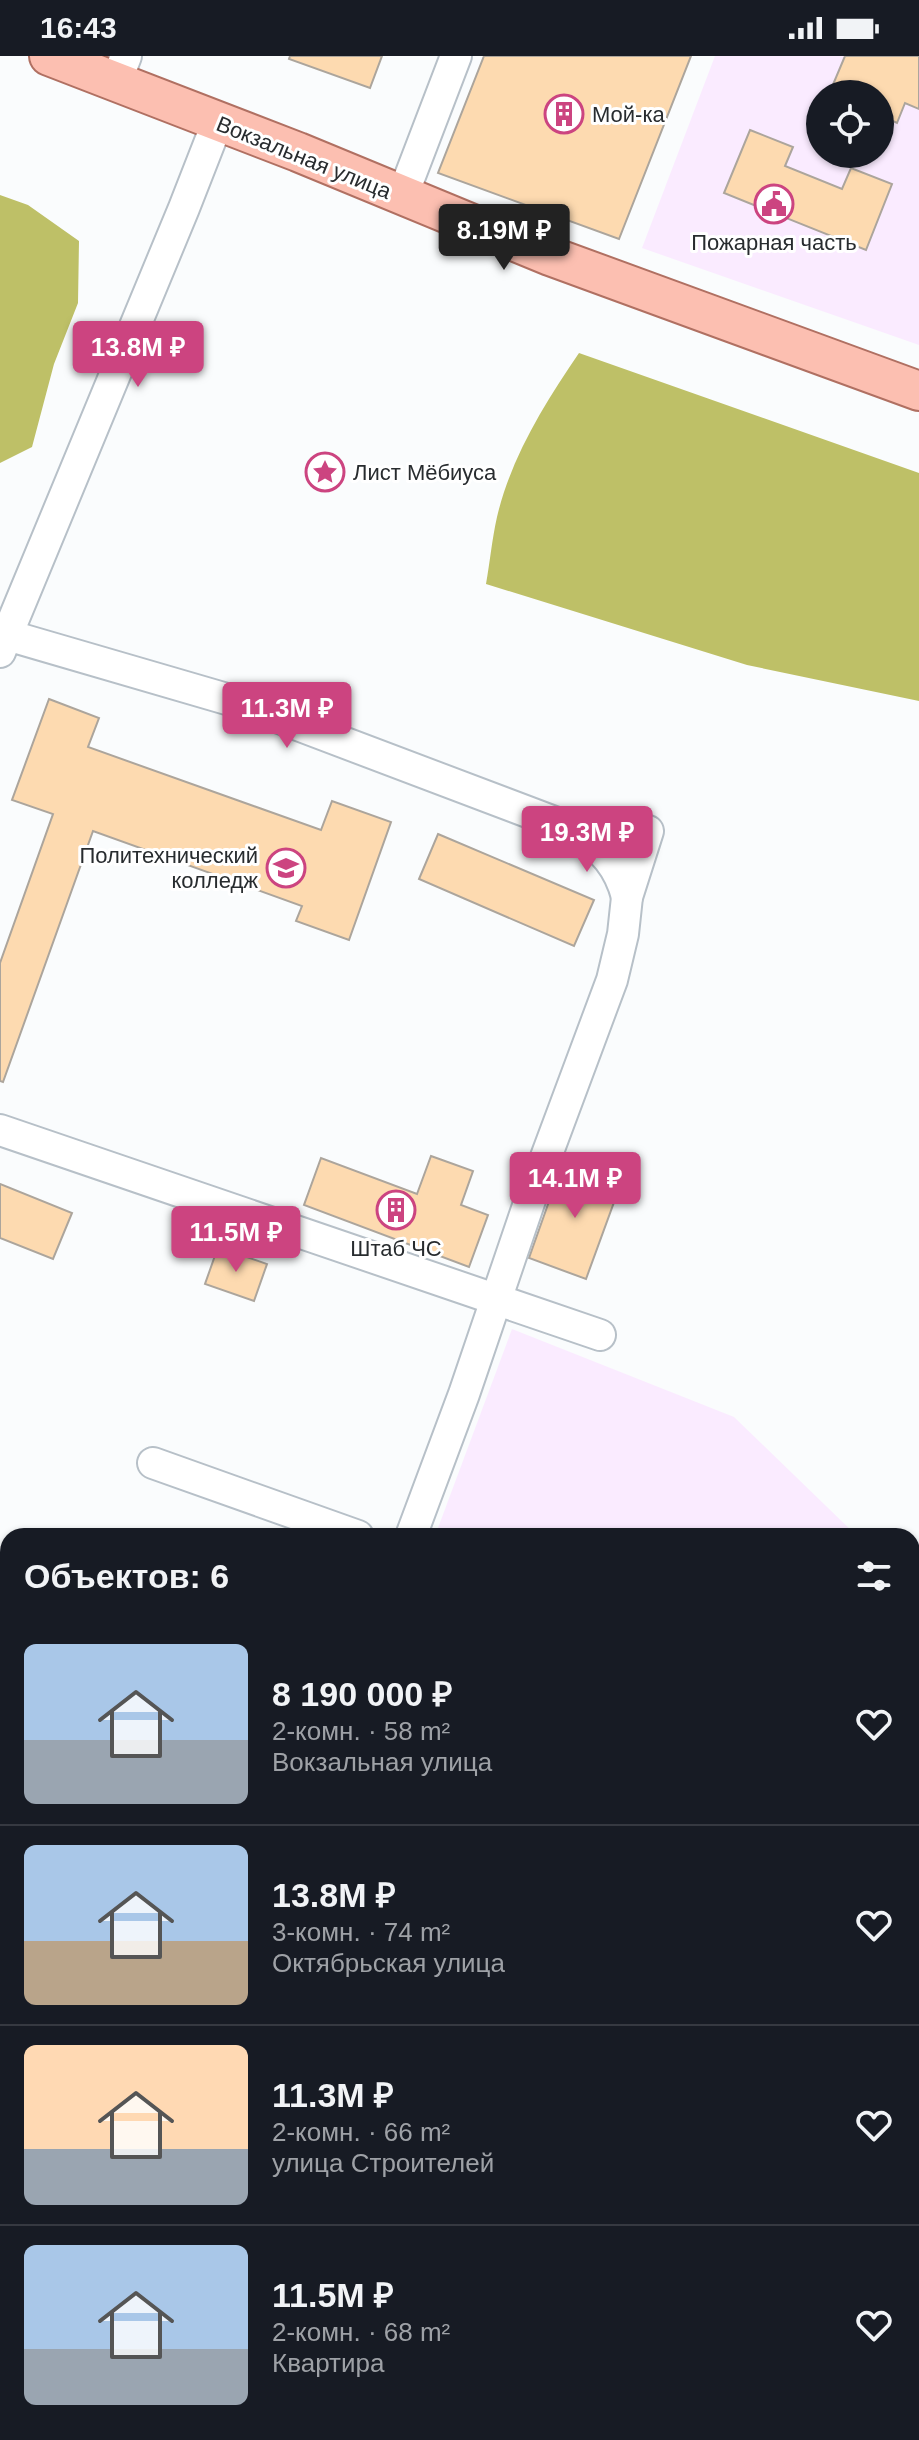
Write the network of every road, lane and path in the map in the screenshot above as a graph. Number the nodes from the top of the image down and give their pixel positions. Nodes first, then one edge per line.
1 (49, 56) edge
2 (456, 56) edge
3 (121, 69) edge
4 (218, 121) junction
5 (402, 197) junction
6 (919, 391) edge
7 (2, 640) edge
8 (578, 831) junction
9 (627, 897) junction
10 (0, 1130) edge
11 (496, 1300) junction
12 (600, 1335) dead end
13 (153, 1463) dead end
14 (336, 1528) edge
15 (414, 1528) edge

1 - 3 main road, Вокзальная улица
2 - 5 street
3 - 4 main road, Вокзальная улица
4 - 5 main road, Вокзальная улица
4 - 7 street
5 - 6 main road, Вокзальная улица
7 - 8 street
8 - 9 street
8 - 9 street
9 - 11 street
10 - 11 street
11 - 12 street
11 - 15 street
13 - 14 street

